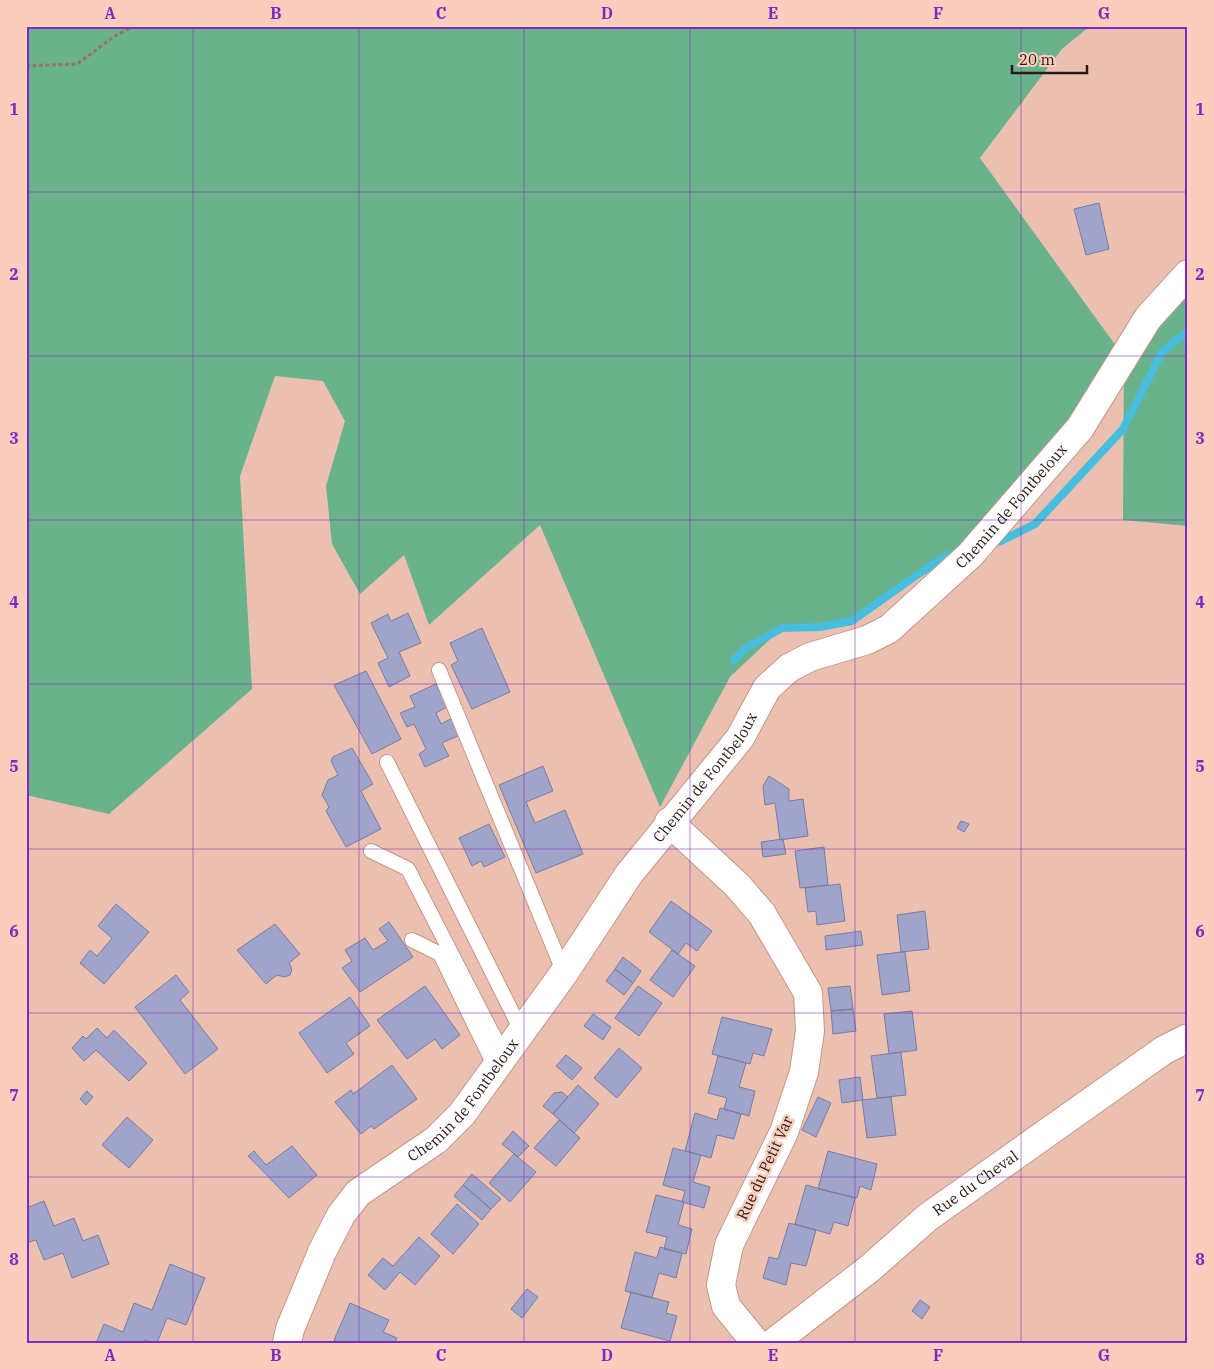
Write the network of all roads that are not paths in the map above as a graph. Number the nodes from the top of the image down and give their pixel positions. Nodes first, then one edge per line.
1 (1188, 274) edge
2 (439, 670) dead end
3 (388, 762) dead end
4 (669, 822) junction
5 (371, 851) dead end
6 (412, 940) dead end
7 (564, 973) junction
8 (521, 1030) junction
9 (1188, 1038) edge
10 (500, 1061) junction
11 (287, 1343) edge
12 (756, 1343) edge
13 (772, 1343) edge

1 - 4 street, Chemin de Fontbeloux
2 - 7 lane
3 - 8 lane
4 - 7 street, Chemin de Fontbeloux
4 - 12 street, Rue du Petit Var
5 - 10 lane
6 - 10 lane
7 - 8 street, Chemin de Fontbeloux
8 - 10 street, Chemin de Fontbeloux
9 - 13 street, Rue du Cheval
10 - 11 street, Chemin de Fontbeloux

